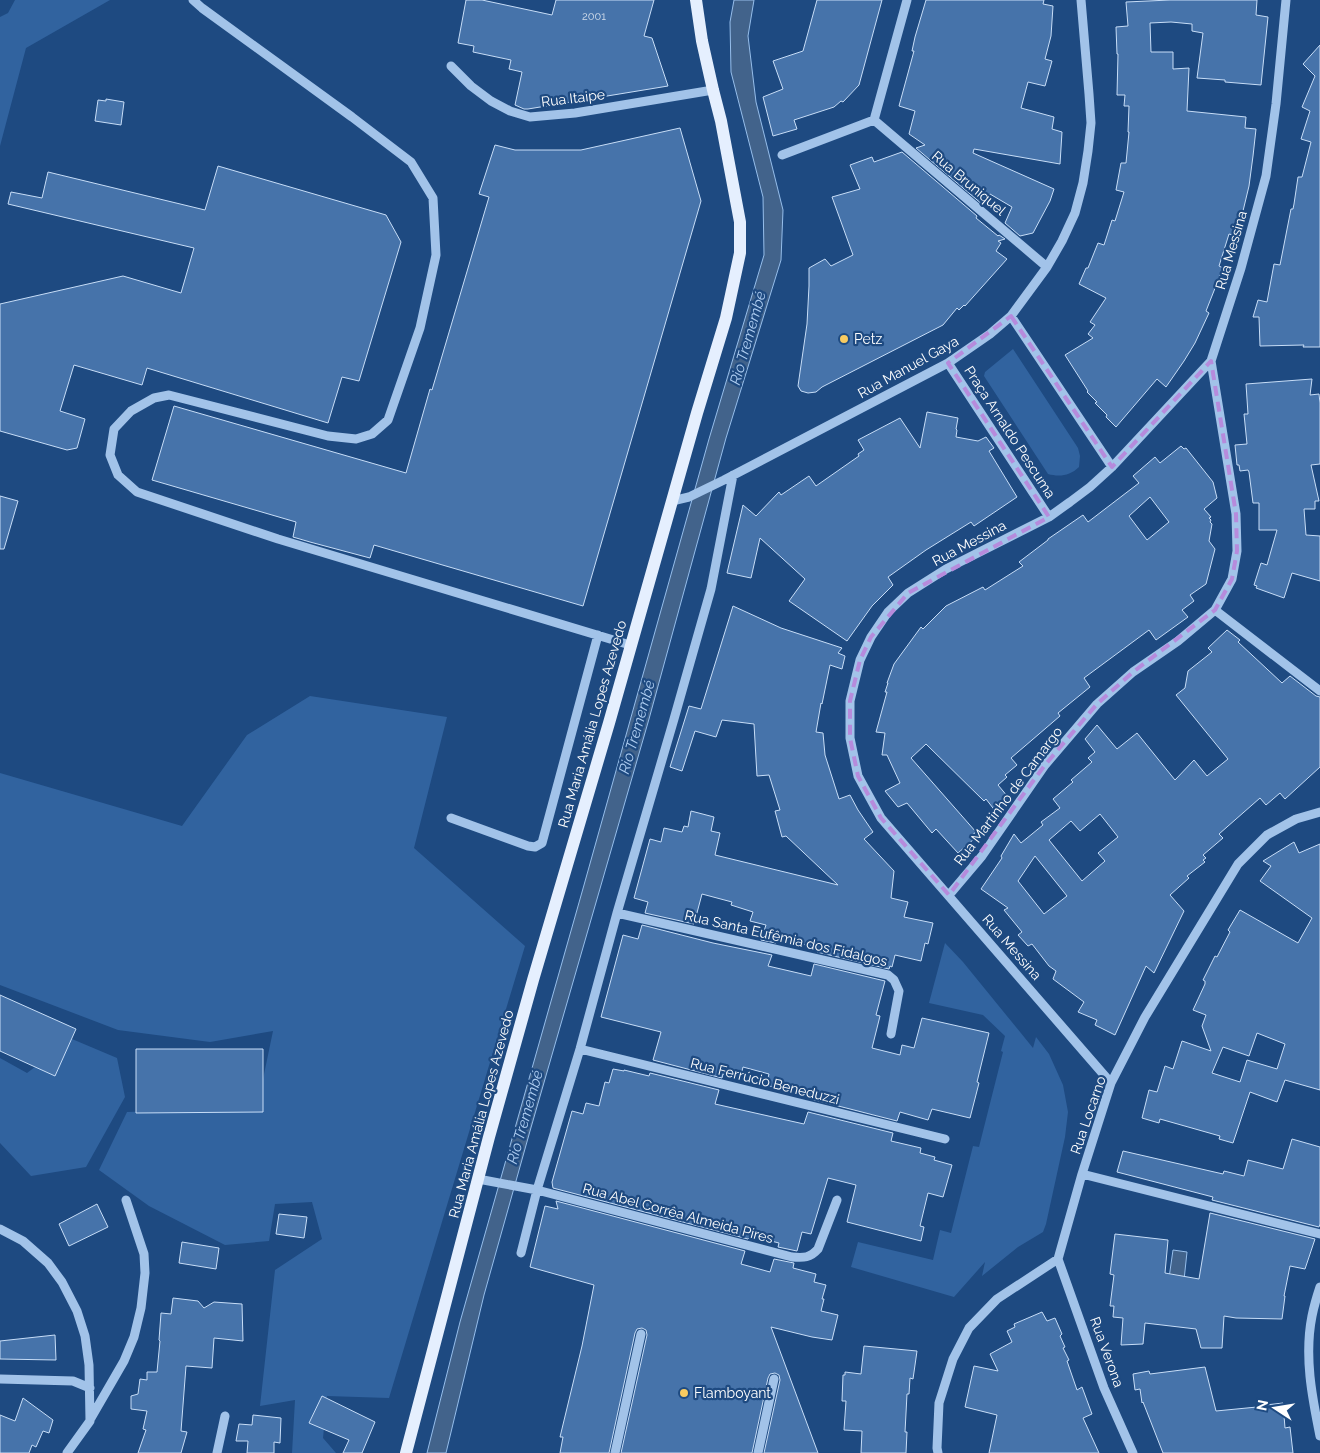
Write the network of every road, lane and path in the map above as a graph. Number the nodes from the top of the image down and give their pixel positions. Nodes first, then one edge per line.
1 (193, 0) edge
2 (696, 0) edge
3 (907, 0) edge
4 (1081, 0) edge
5 (1286, 0) edge
6 (451, 66) dead end
7 (713, 90) junction
8 (874, 120) junction
9 (782, 155) dead end
10 (1047, 267) junction
11 (1010, 316) junction
12 (1211, 361) junction
13 (948, 363) junction
14 (1112, 467) junction
15 (733, 475) junction
16 (672, 501) junction
17 (1049, 517) junction
18 (1215, 610) junction
19 (598, 635) junction
20 (630, 645) junction
21 (1320, 691) edge
22 (1320, 812) edge
23 (451, 818) dead end
24 (949, 895) junction
25 (617, 913) junction
26 (891, 1034) dead end
27 (580, 1049) junction
28 (1111, 1083) junction
29 (944, 1139) dead end
30 (1082, 1174) junction
31 (478, 1178) junction
32 (537, 1190) junction
33 (126, 1200) dead end
34 (837, 1200) dead end
35 (0, 1230) edge
36 (1320, 1234) edge
37 (521, 1253) dead end
38 (1058, 1259) junction
39 (1320, 1286) edge
40 (641, 1334) dead end
41 (0, 1379) edge
42 (774, 1379) dead end
43 (90, 1388) junction
44 (224, 1416) dead end
45 (90, 1421) junction
46 (1320, 1436) edge
47 (67, 1453) edge
48 (217, 1453) edge
49 (406, 1453) edge
50 (615, 1453) edge
51 (758, 1453) edge
52 (938, 1453) edge
53 (1133, 1453) edge

1 - 19 street
2 - 7 main road, Rua Maria Amália Lopes Azevedo
3 - 8 street
4 - 10 street, Rua Manuel Gaya
5 - 12 street, Rua Messina
6 - 7 street, Rua Itaipe
7 - 16 main road, Rua Maria Amália Lopes Azevedo
8 - 9 street
8 - 10 street, Rua Bruniquel
10 - 11 street, Rua Manuel Gaya
11 - 13 street, Rua Manuel Gaya
11 - 14 street
12 - 14 street, Rua Messina
12 - 18 street, Rua Martinho de Camargo
13 - 15 street, Rua Manuel Gaya
13 - 17 street, Praça Arnaldo Pescuma
14 - 17 street, Rua Messina
15 - 16 street, Rua Manuel Gaya
15 - 25 street
16 - 20 main road, Rua Maria Amália Lopes Azevedo
17 - 24 street, Rua Messina
18 - 21 street
18 - 24 street, Rua Martinho de Camargo
19 - 20 street
19 - 23 street
20 - 31 main road, Rua Maria Amália Lopes Azevedo
22 - 28 street, Rua Locarno
24 - 28 street, Rua Messina
25 - 26 street, Rua Santa Eufêmia dos Fidalgos
25 - 27 street
27 - 29 street, Rua Ferrúcio Beneduzzi
27 - 32 street
28 - 30 street, Rua Locarno
30 - 36 street
30 - 38 street, Rua Locarno
31 - 32 street, Rua Abel Corrêa Almeida Pires
31 - 49 main road, Rua Maria Amália Lopes Azevedo
32 - 34 street, Rua Abel Corrêa Almeida Pires
32 - 37 street
33 - 45 street
35 - 43 street
38 - 52 street
38 - 53 street, Rua Verona
39 - 46 street
40 - 50 street
41 - 43 street
42 - 51 street
43 - 45 street
44 - 48 street
45 - 47 street

